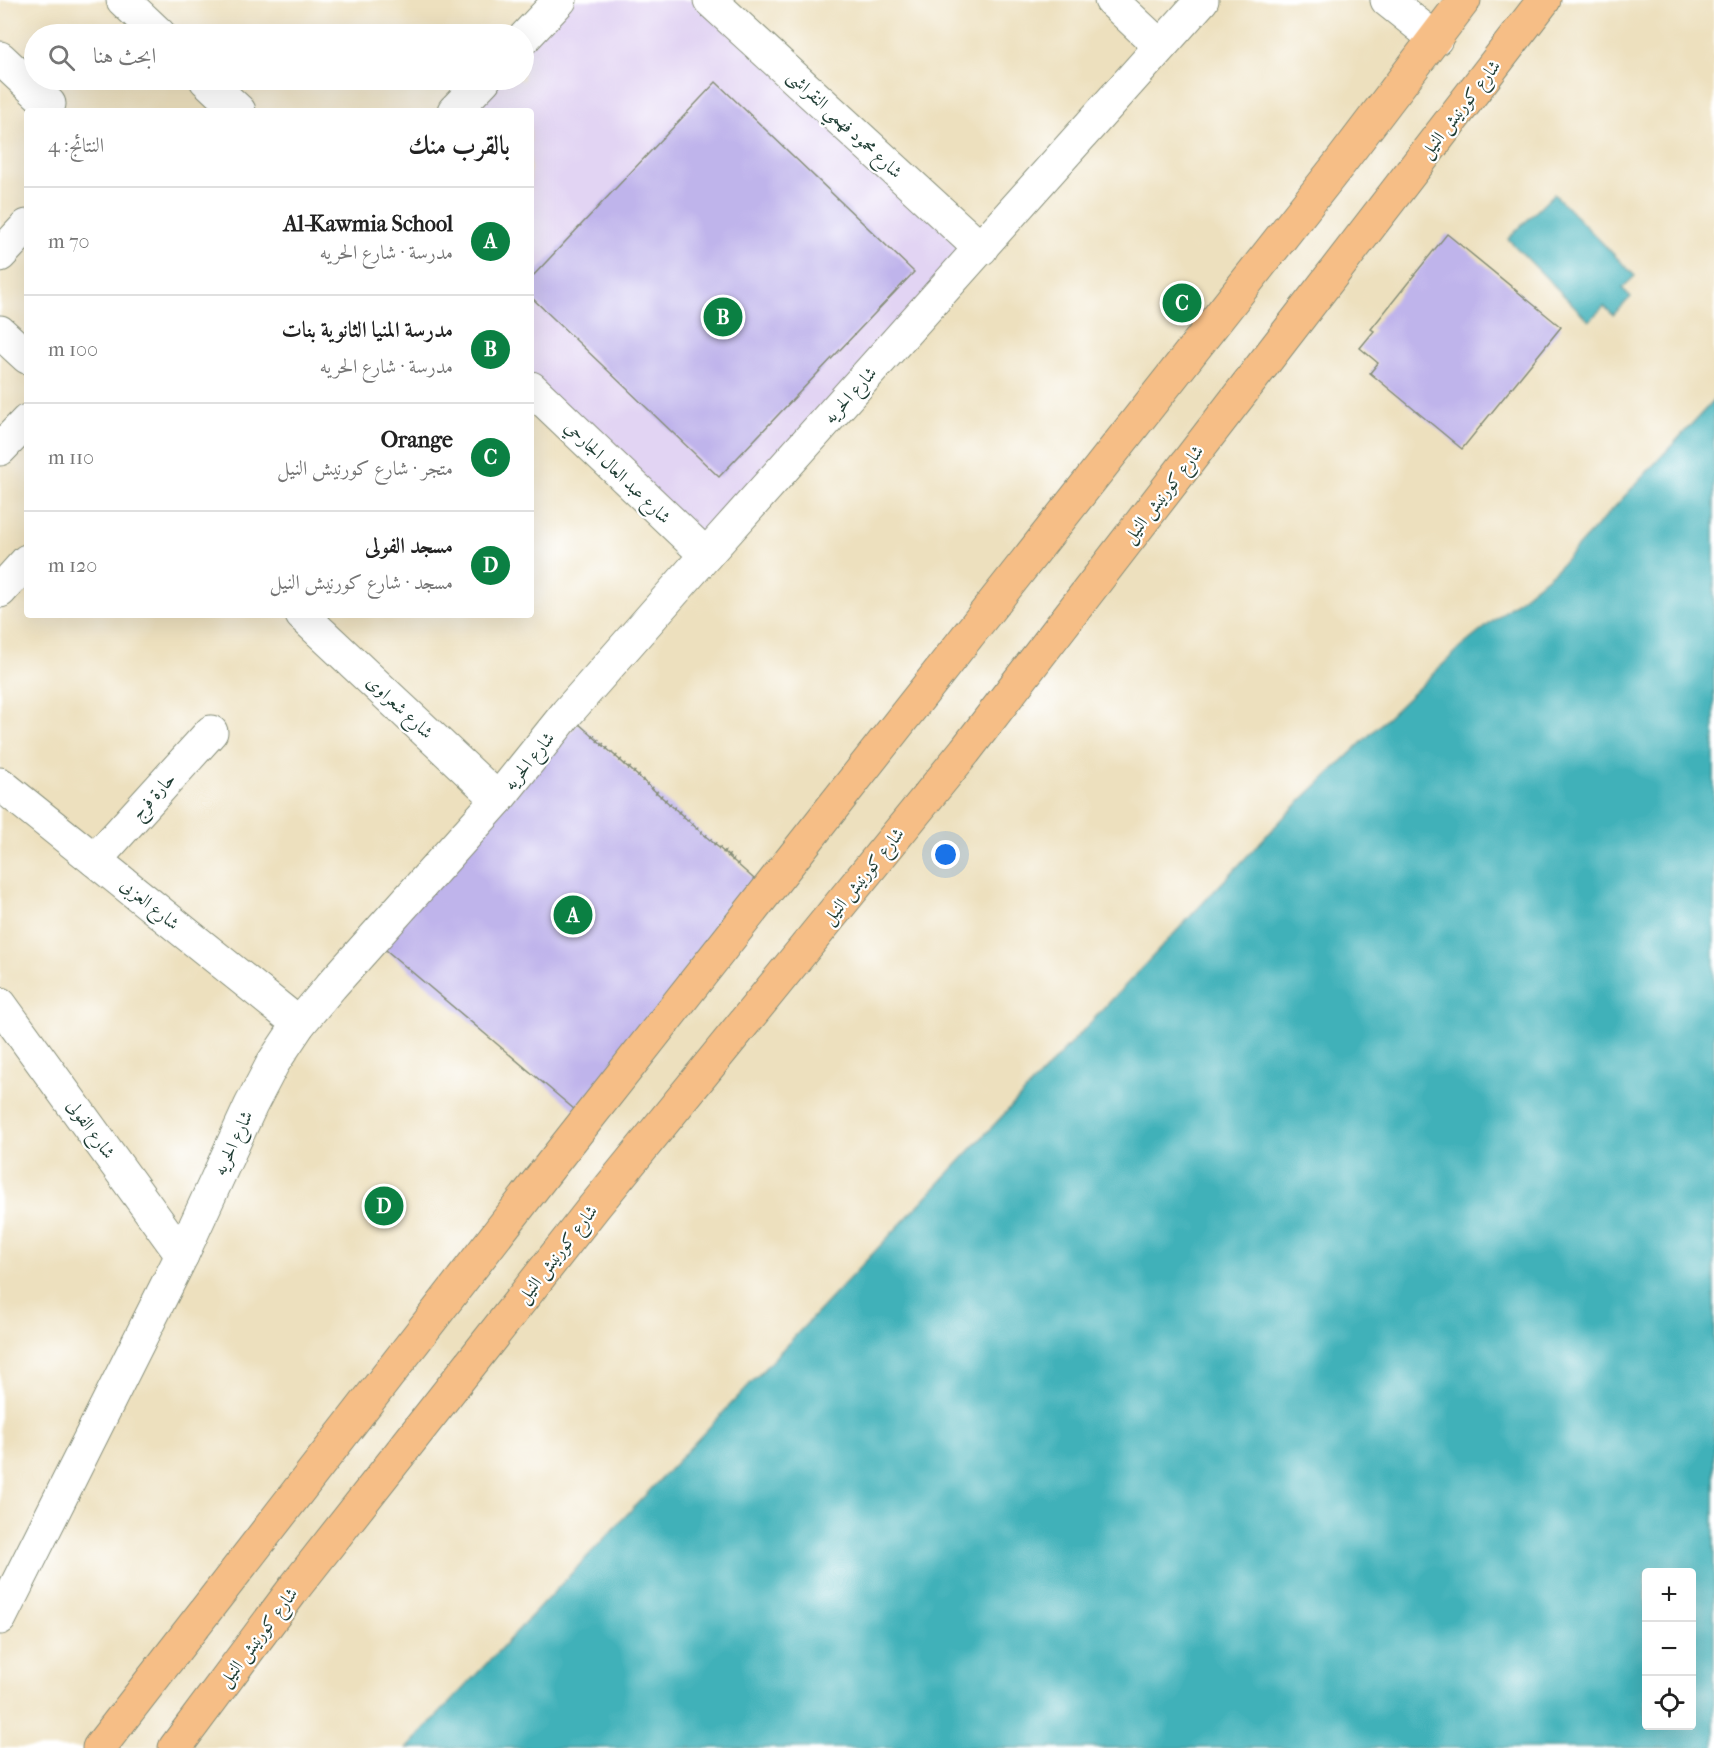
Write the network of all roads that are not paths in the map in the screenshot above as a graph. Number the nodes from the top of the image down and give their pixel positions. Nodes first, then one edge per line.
1 (123, 0) edge
2 (560, 0) edge
3 (710, 0) edge
4 (1111, 0) edge
5 (1202, 0) edge
6 (1387, 0) edge
7 (1464, 0) edge
8 (1544, 0) edge
9 (148, 24) edge
10 (534, 28) edge
11 (1436, 39) junction
12 (1160, 46) junction
13 (0, 58) edge
14 (24, 81) edge
15 (34, 90) edge
16 (217, 90) edge
17 (474, 90) edge
18 (49, 104) dead end
19 (236, 108) edge
20 (457, 108) edge
21 (24, 229) edge
22 (981, 249) junction
23 (0, 255) edge
24 (0, 332) edge
25 (24, 354) edge
26 (534, 391) edge
27 (24, 423) edge
28 (0, 449) edge
29 (706, 555) junction
30 (24, 564) edge
31 (0, 591) edge
32 (305, 618) edge
33 (211, 732) dead end
34 (0, 784) edge
35 (498, 800) junction
36 (95, 860) junction
37 (5, 1020) edge
38 (299, 1024) junction
39 (182, 1255) junction
40 (0, 1618) edge
41 (99, 1748) edge
42 (175, 1748) edge

1 - 9 street
2 - 10 street
3 - 22 street, شارع محمود فهمي النقراشى
4 - 12 street
5 - 12 street, شارع الحريه
6 - 11 street
7 - 11 main road
8 - 42 main road, شارع كورنيش النيل
11 - 41 main road
12 - 22 street, شارع الحريه
13 - 14 street
15 - 18 street
16 - 19 street
17 - 20 street
21 - 23 street
22 - 29 street, شارع الحريه
24 - 25 street
26 - 29 street, شارع عبد العال الجارحي
27 - 28 street
29 - 35 street, شارع الحريه
30 - 31 street
32 - 35 street, شارع شعراوى
33 - 36 street, حارة فرج
34 - 36 street, شارع العزبى
35 - 38 street, شارع الحريه
36 - 38 street, شارع العزبى
37 - 39 street, شارع الفولى
38 - 39 street, شارع الحريه
39 - 40 street, شارع الحريه

